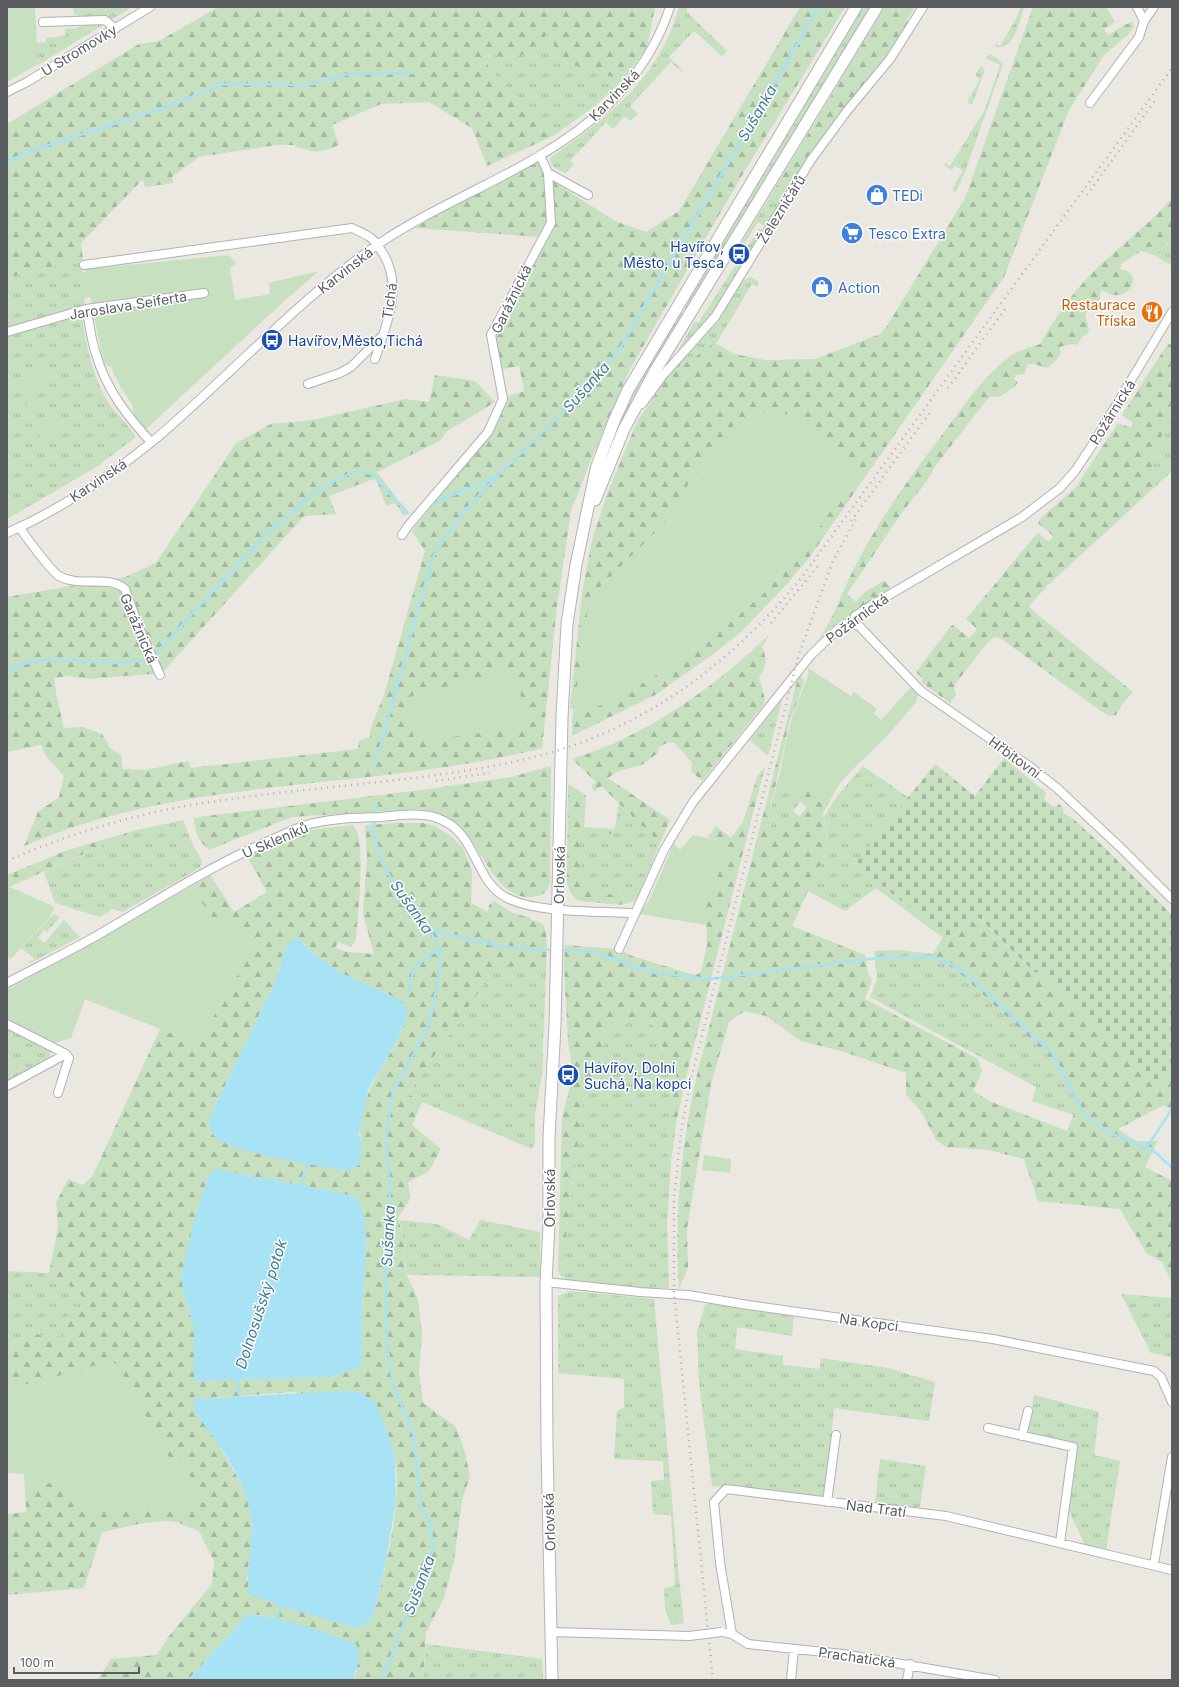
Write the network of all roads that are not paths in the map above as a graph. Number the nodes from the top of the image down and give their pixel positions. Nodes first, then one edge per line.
1 (670, 7) edge
2 (856, 7) edge
3 (877, 7) edge
4 (923, 7) edge
5 (1137, 7) edge
6 (1154, 7) edge
7 (148, 8) edge
8 (1144, 21) junction
9 (43, 22) dead end
10 (115, 28) junction
11 (7, 92) edge
12 (1090, 103) dead end
13 (540, 155) junction
14 (548, 173) junction
15 (588, 195) dead end
16 (378, 245) junction
17 (84, 265) dead end
18 (204, 293) dead end
19 (86, 309) junction
20 (1172, 312) edge
21 (7, 332) edge
22 (383, 335) junction
23 (375, 360) dead end
24 (308, 384) dead end
25 (624, 429) junction
26 (151, 442) junction
27 (20, 528) junction
28 (583, 530) junction
29 (7, 533) edge
30 (402, 535) dead end
31 (853, 623) junction
32 (158, 672) dead end
33 (1172, 899) edge
34 (558, 909) junction
35 (636, 913) junction
36 (618, 949) dead end
37 (7, 984) edge
38 (7, 1024) edge
39 (66, 1054) junction
40 (7, 1086) edge
41 (58, 1093) dead end
42 (546, 1282) junction
43 (1172, 1402) edge
44 (1028, 1411) dead end
45 (988, 1428) dead end
46 (836, 1435) dead end
47 (1022, 1436) junction
48 (1172, 1457) edge
49 (827, 1502) junction
50 (1060, 1543) junction
51 (1154, 1564) junction
52 (1172, 1570) edge
53 (552, 1632) junction
54 (732, 1634) junction
55 (794, 1649) junction
56 (910, 1664) junction
57 (552, 1680) edge
58 (791, 1680) edge
59 (907, 1680) edge
60 (995, 1680) edge

1 - 13 street, Karvinská
2 - 28 main road
3 - 25 main road
4 - 25 street, Železničářů
5 - 8 street
6 - 8 street
7 - 10 street, U Stromovky
8 - 12 street
9 - 10 street
10 - 11 street, U Stromovky
13 - 14 street, Garážnická
13 - 16 street, Karvinská
14 - 15 street
14 - 30 street, Garážnická
16 - 17 street
16 - 22 street, Tichá
16 - 26 street, Karvinská
18 - 19 street, Jaroslava Seiferta
19 - 21 street, Jaroslava Seiferta
19 - 26 street
20 - 31 street, Požárnická
22 - 23 street, Tichá
22 - 24 street
25 - 28 main road
26 - 27 street, Karvinská
27 - 29 street, Karvinská
27 - 32 street, Garážnická
28 - 34 main road, Orlovská
31 - 33 street, Hřbitovní
31 - 35 street, Požárnická
34 - 35 street
34 - 37 street, U Skleníků
34 - 42 main road, Orlovská
35 - 36 street, Požárnická
38 - 39 street
39 - 40 street
39 - 41 street
42 - 43 street, Na Kopci
42 - 53 main road, Orlovská
44 - 47 street
45 - 47 street
46 - 49 street
47 - 50 street
48 - 51 street
49 - 50 street, Nad Tratí
49 - 54 street, Nad Tratí
50 - 51 street, Nad Tratí
51 - 52 street, Nad Tratí
53 - 54 street, Prachatická, bridge
53 - 57 main road, Orlovská
54 - 55 street, Prachatická
55 - 56 street, Prachatická
55 - 58 street
56 - 59 street
56 - 60 street, Prachatická

